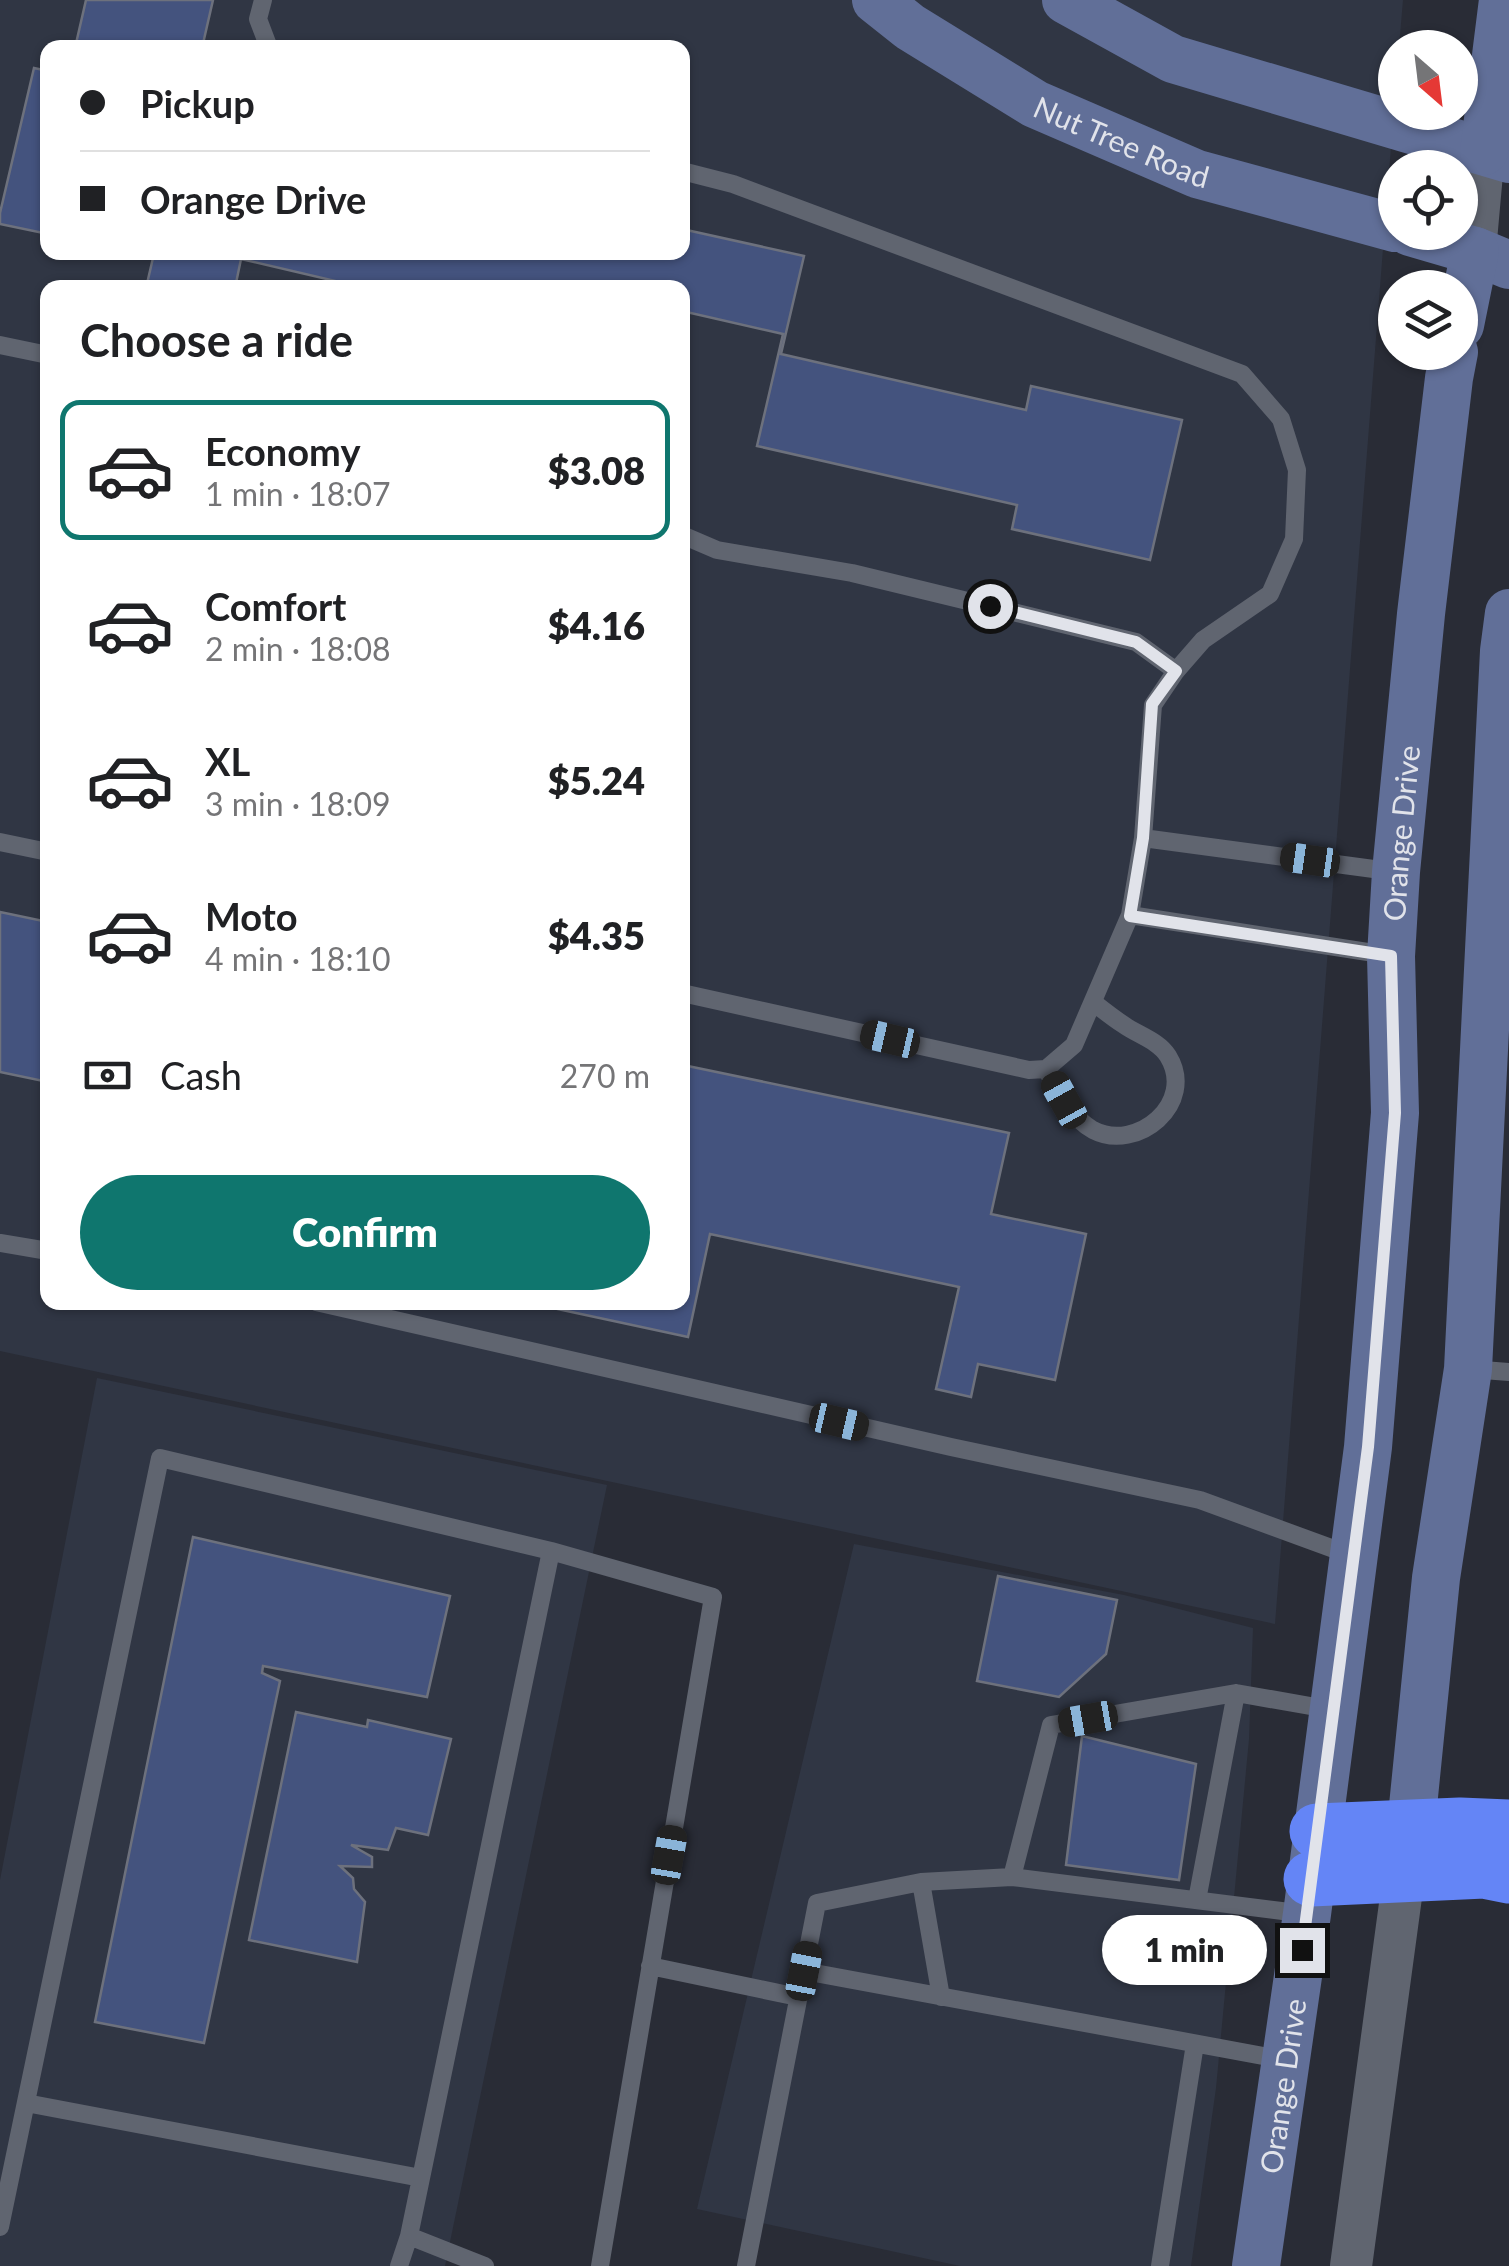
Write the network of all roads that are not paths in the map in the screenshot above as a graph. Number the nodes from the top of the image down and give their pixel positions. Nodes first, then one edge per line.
1 (263, 0) edge
2 (876, 0) edge
3 (1066, 0) edge
4 (1503, 0) edge
5 (266, 40) edge
6 (1496, 155) edge
7 (690, 173) edge
8 (1378, 223) edge
9 (1467, 250) edge
10 (1492, 258) edge
11 (1478, 287) edge
12 (0, 345) edge
13 (40, 353) edge
14 (1451, 370) edge
15 (690, 539) edge
16 (1509, 613) edge
17 (1176, 671) junction
18 (1143, 838) junction
19 (0, 842) edge
20 (40, 850) edge
21 (1396, 872) junction
22 (1130, 916) junction
23 (1500, 933) edge
24 (1391, 956) junction
25 (690, 995) edge
26 (1093, 1002) junction
27 (1046, 1069) junction
28 (0, 1243) edge
29 (40, 1250) edge
30 (351, 1310) edge
31 (1489, 1371) edge
32 (551, 1551) junction
33 (1354, 1556) junction
34 (1236, 1692) junction
35 (1334, 1710) junction
36 (1509, 1827) edge
37 (1407, 1851) junction
38 (1312, 1875) junction
39 (1509, 1876) edge
40 (1012, 1877) junction
41 (921, 1882) junction
42 (1197, 1900) junction
43 (650, 1966) junction
44 (804, 1971) junction
45 (941, 1997) junction
46 (798, 1998) junction
47 (1195, 2044) junction
48 (1286, 2060) junction
49 (26, 2103) junction
50 (422, 2178) junction
51 (0, 2227) edge
52 (409, 2236) junction
53 (399, 2266) edge
54 (484, 2266) edge
55 (600, 2266) edge
56 (746, 2266) edge
57 (1160, 2266) edge
58 (1256, 2266) edge
59 (1351, 2266) edge

1 - 5 lane
2 - 8 main road, Nut Tree Road
3 - 6 main road
4 - 6 main road
6 - 10 street
7 - 17 lane
9 - 10 main road
10 - 11 main road
12 - 13 lane
14 - 21 main road, Orange Drive
15 - 17 lane
16 - 23 main road
17 - 18 lane
18 - 21 lane
18 - 22 lane
19 - 20 lane
21 - 24 main road, Orange Drive
22 - 24 lane
22 - 26 lane
23 - 31 main road
24 - 33 main road, Orange Drive
25 - 27 lane
26 - 27 lane
26 - 27 lane
28 - 29 lane
30 - 33 lane
31 - 37 main road
32 - 43 lane
32 - 49 lane
32 - 50 lane
33 - 35 main road, Orange Drive
34 - 35 lane
34 - 40 lane
34 - 42 lane
35 - 38 main road, Orange Drive
36 - 37 highway
37 - 38 highway
37 - 39 highway
37 - 59 street
38 - 42 lane
38 - 48 main road, Orange Drive
40 - 41 lane
40 - 42 lane
41 - 44 lane
41 - 45 lane
43 - 46 lane
43 - 55 lane
44 - 45 lane
44 - 46 lane
45 - 47 lane
46 - 56 lane
47 - 48 lane
47 - 57 lane
48 - 58 main road, Orange Drive
49 - 50 lane
49 - 51 lane
50 - 52 lane
52 - 53 lane
52 - 54 lane

